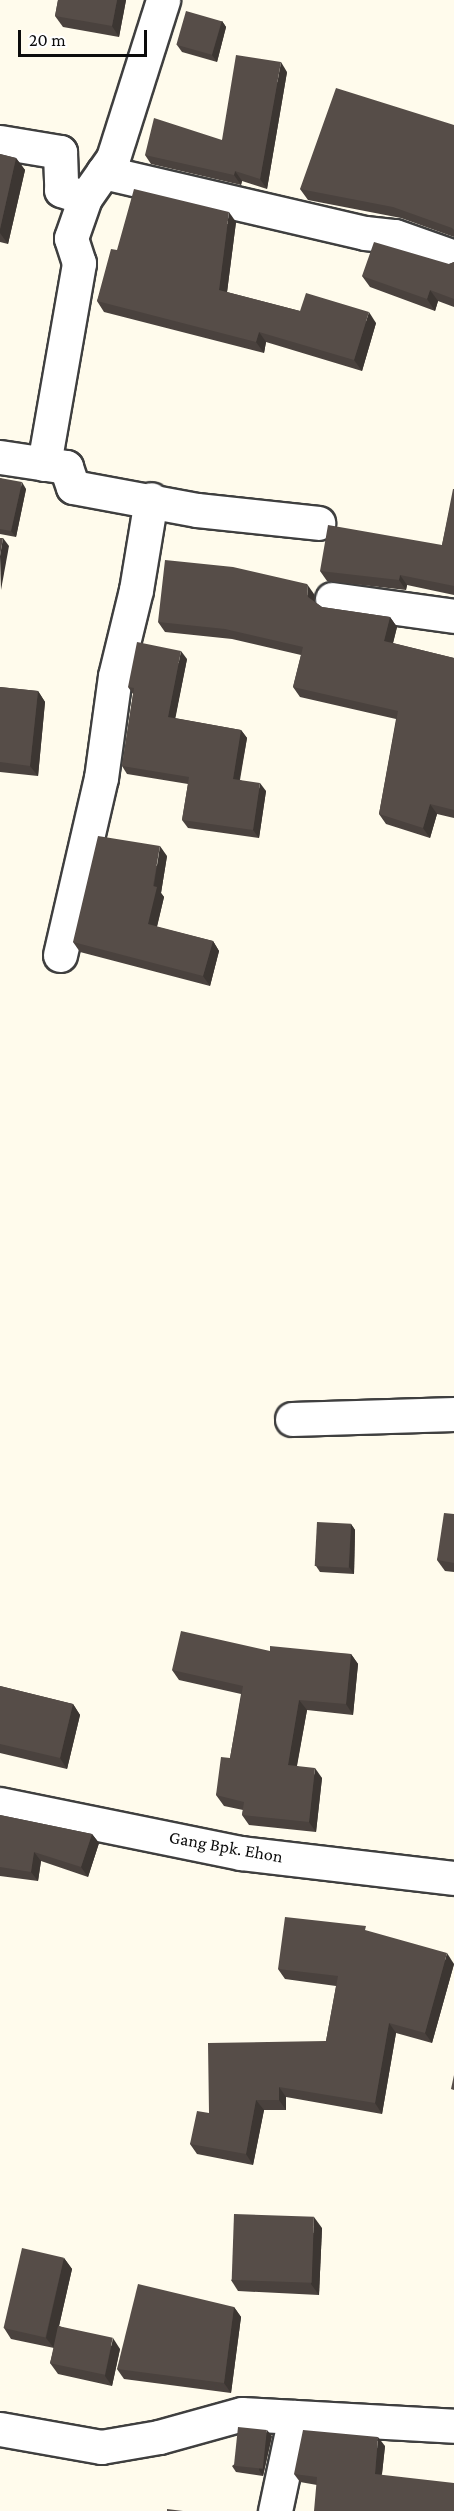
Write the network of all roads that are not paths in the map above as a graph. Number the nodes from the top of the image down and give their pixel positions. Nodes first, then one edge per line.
1 (163, 0) edge
2 (0, 142) edge
3 (94, 185) junction
4 (454, 257) edge
5 (0, 457) edge
6 (44, 464) junction
7 (151, 499) junction
8 (318, 523) dead end
9 (332, 599) dead end
10 (454, 616) edge
11 (60, 955) dead end
12 (454, 1414) edge
13 (292, 1419) dead end
14 (0, 1804) edge
15 (454, 1878) edge
16 (295, 2417) junction
17 (454, 2426) edge
18 (0, 2429) edge
19 (275, 2511) edge

1 - 3 street
2 - 3 street
3 - 4 street
3 - 6 street
5 - 6 street
6 - 7 street
7 - 8 street
7 - 11 street
9 - 10 street
12 - 13 street
14 - 15 street, Gang Bpk. Ehon
16 - 17 street
16 - 18 street
16 - 19 street

